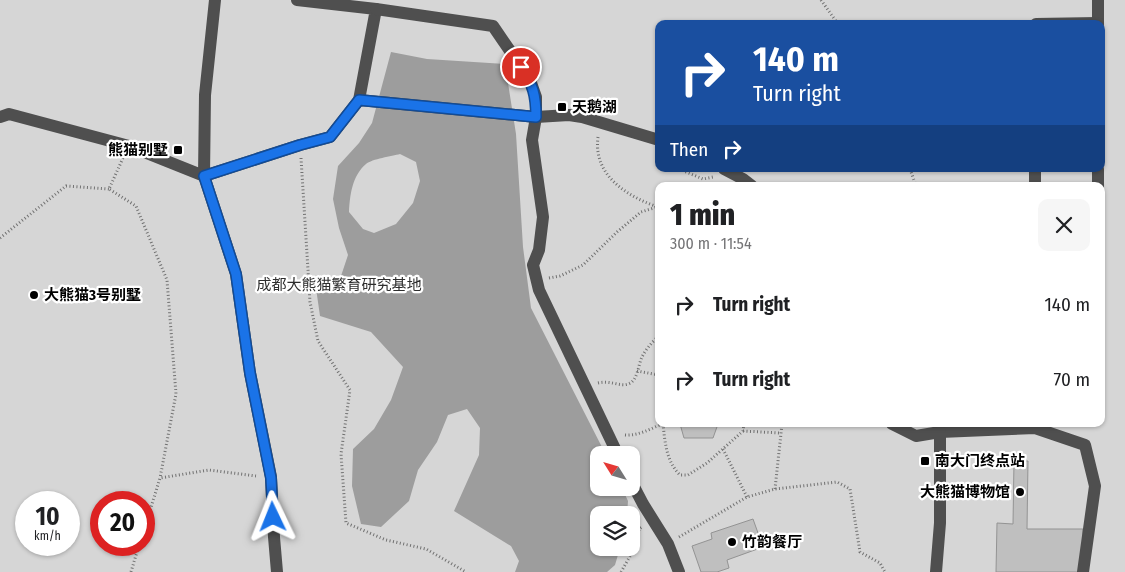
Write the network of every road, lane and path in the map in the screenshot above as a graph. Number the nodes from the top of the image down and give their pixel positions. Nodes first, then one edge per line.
1 (214, 0) edge
2 (297, 0) edge
3 (821, 0) edge
4 (1098, 0) edge
5 (376, 9) junction
6 (835, 20) edge
7 (1098, 20) edge
8 (365, 100) junction
9 (530, 116) junction
10 (0, 117) edge
11 (598, 136) dead end
12 (655, 139) edge
13 (300, 145) junction
14 (129, 146) junction
15 (686, 172) edge
16 (724, 172) edge
17 (729, 172) edge
18 (204, 176) junction
19 (745, 182) edge
20 (109, 189) junction
21 (655, 206) edge
22 (655, 208) edge
23 (0, 238) edge
24 (536, 280) junction
25 (655, 340) edge
26 (638, 371) junction
27 (655, 374) edge
28 (585, 387) junction
29 (655, 426) edge
30 (662, 427) edge
31 (744, 427) edge
32 (781, 427) edge
33 (898, 427) edge
34 (743, 431) junction
35 (940, 432) junction
36 (607, 433) junction
37 (780, 433) junction
38 (614, 446) edge
39 (723, 449) junction
40 (160, 478) junction
41 (271, 478) junction
42 (775, 489) junction
43 (155, 494) edge
44 (639, 496) edge
45 (747, 497) junction
46 (653, 521) junction
47 (668, 544) junction
48 (136, 556) edge
49 (131, 572) edge
50 (277, 572) edge
51 (466, 572) edge
52 (621, 572) edge
53 (679, 572) edge
54 (885, 572) edge
55 (936, 572) edge
56 (1084, 572) edge

1 - 18 lane
2 - 5 lane
3 - 6 path
4 - 7 lane
5 - 8 lane
5 - 9 lane
8 - 9 lane
8 - 13 lane
9 - 12 lane
9 - 24 lane
10 - 14 lane
11 - 21 path
13 - 18 lane
13 - 51 path
14 - 18 lane
14 - 20 path
15 - 16 path
17 - 19 lane
18 - 41 lane
20 - 23 path
20 - 40 path
22 - 24 path
24 - 28 lane
25 - 26 path
26 - 27 path
26 - 28 path
28 - 36 lane
29 - 36 path
30 - 39 path
31 - 34 path
32 - 37 path
33 - 35 lane
34 - 37 path
34 - 39 path
35 - 55 lane
35 - 56 lane
36 - 38 lane
37 - 42 path
39 - 45 path
40 - 41 path
40 - 43 path
41 - 50 lane
42 - 45 path
42 - 54 path
44 - 46 lane
45 - 47 path
46 - 47 lane
46 - 52 path
47 - 53 lane
48 - 49 path

